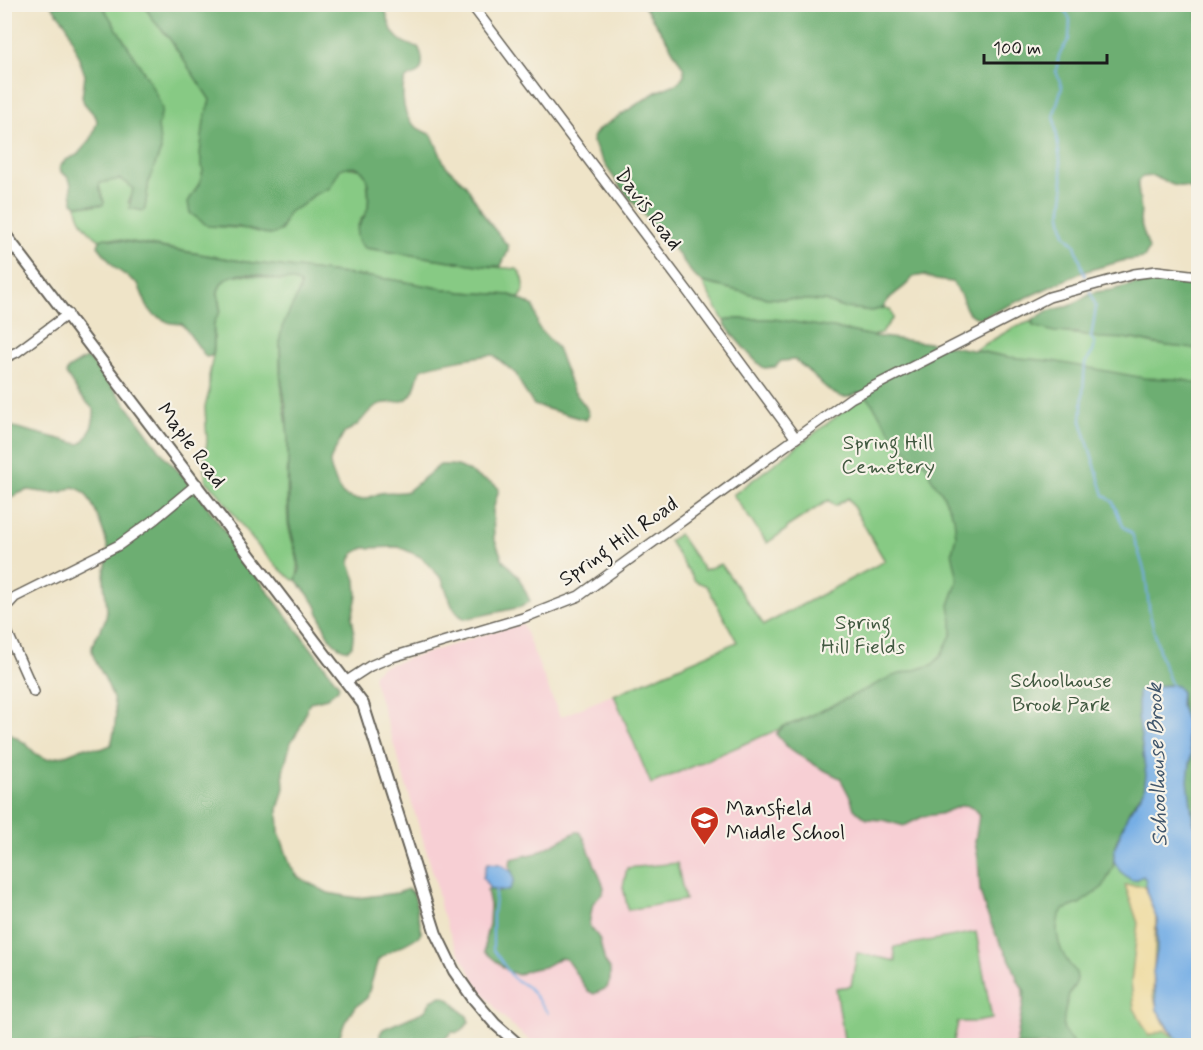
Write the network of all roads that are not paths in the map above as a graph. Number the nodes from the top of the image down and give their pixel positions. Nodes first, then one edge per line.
1 (471, 4) edge
2 (4, 232) edge
3 (1198, 276) edge
4 (68, 314) junction
5 (4, 358) edge
6 (795, 438) junction
7 (196, 484) junction
8 (4, 609) edge
9 (4, 625) edge
10 (347, 681) junction
11 (34, 692) dead end
12 (520, 1046) edge

1 - 6 street, Davis Road
2 - 4 street, Maple Road
3 - 6 street, Spring Hill Road
4 - 5 street
4 - 7 street, Maple Road
6 - 10 street, Spring Hill Road
7 - 8 street
7 - 10 street, Maple Road
9 - 11 street
10 - 12 street

